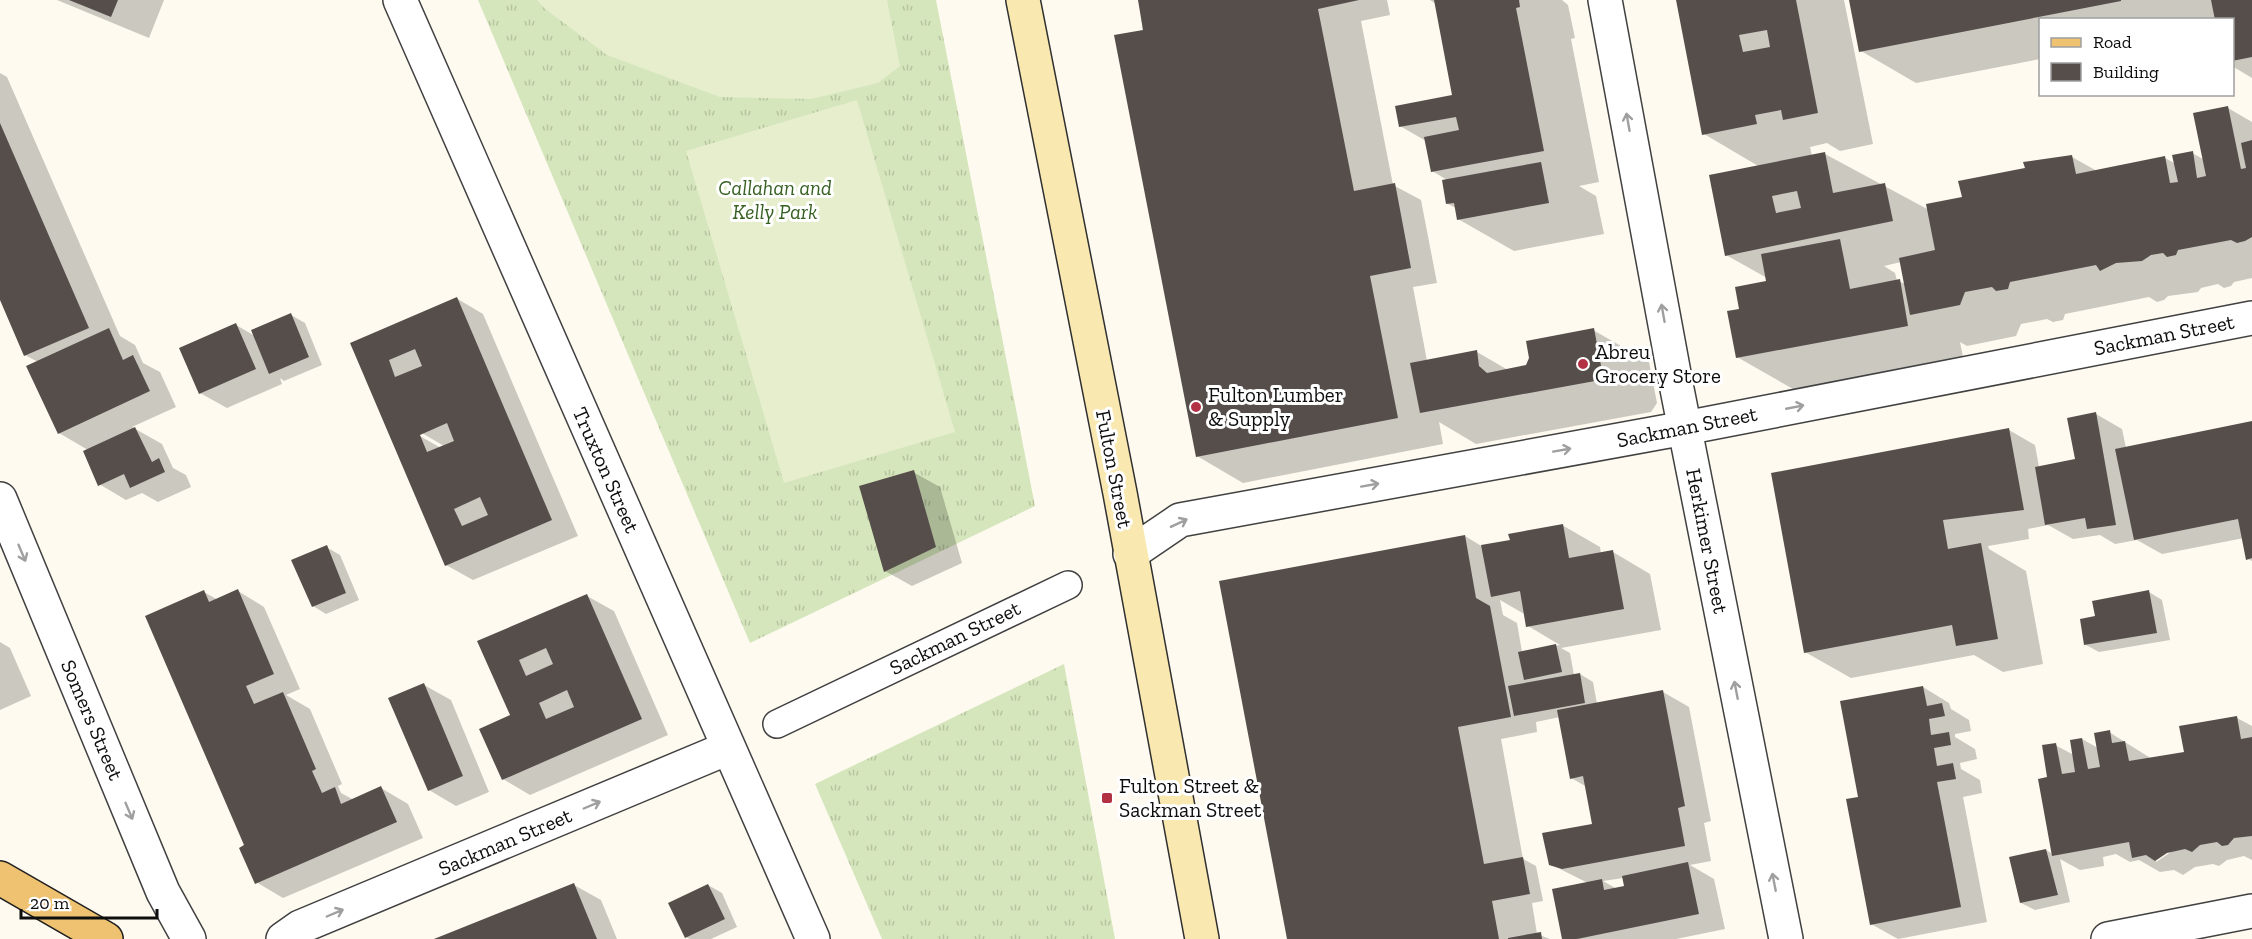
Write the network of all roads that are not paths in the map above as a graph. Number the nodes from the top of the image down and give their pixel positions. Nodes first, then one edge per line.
1 (400, 0) edge
2 (1023, 0) edge
3 (1605, 0) edge
4 (2252, 318) edge
5 (1685, 428) junction
6 (0, 499) edge
7 (1130, 554) junction
8 (1068, 585) dead end
9 (777, 724) dead end
10 (728, 748) junction
11 (0, 878) edge
12 (2252, 911) edge
13 (106, 939) edge
14 (189, 939) edge
15 (283, 939) edge
16 (813, 939) edge
17 (1202, 939) edge
18 (1786, 939) edge
19 (2108, 939) edge

1 - 10 street, Truxton Street
2 - 7 main road, Fulton Street
5 -> 3 street, Herkimer Street
5 -> 4 street, Sackman Street
7 -> 5 street, Sackman Street
18 -> 5 street, Herkimer Street
6 -> 14 street, Somers Street
7 - 17 main road, Fulton Street
8 - 9 street, Sackman Street
15 -> 10 street, Sackman Street
10 - 16 street, Truxton Street
11 - 13 main road
12 - 19 street

